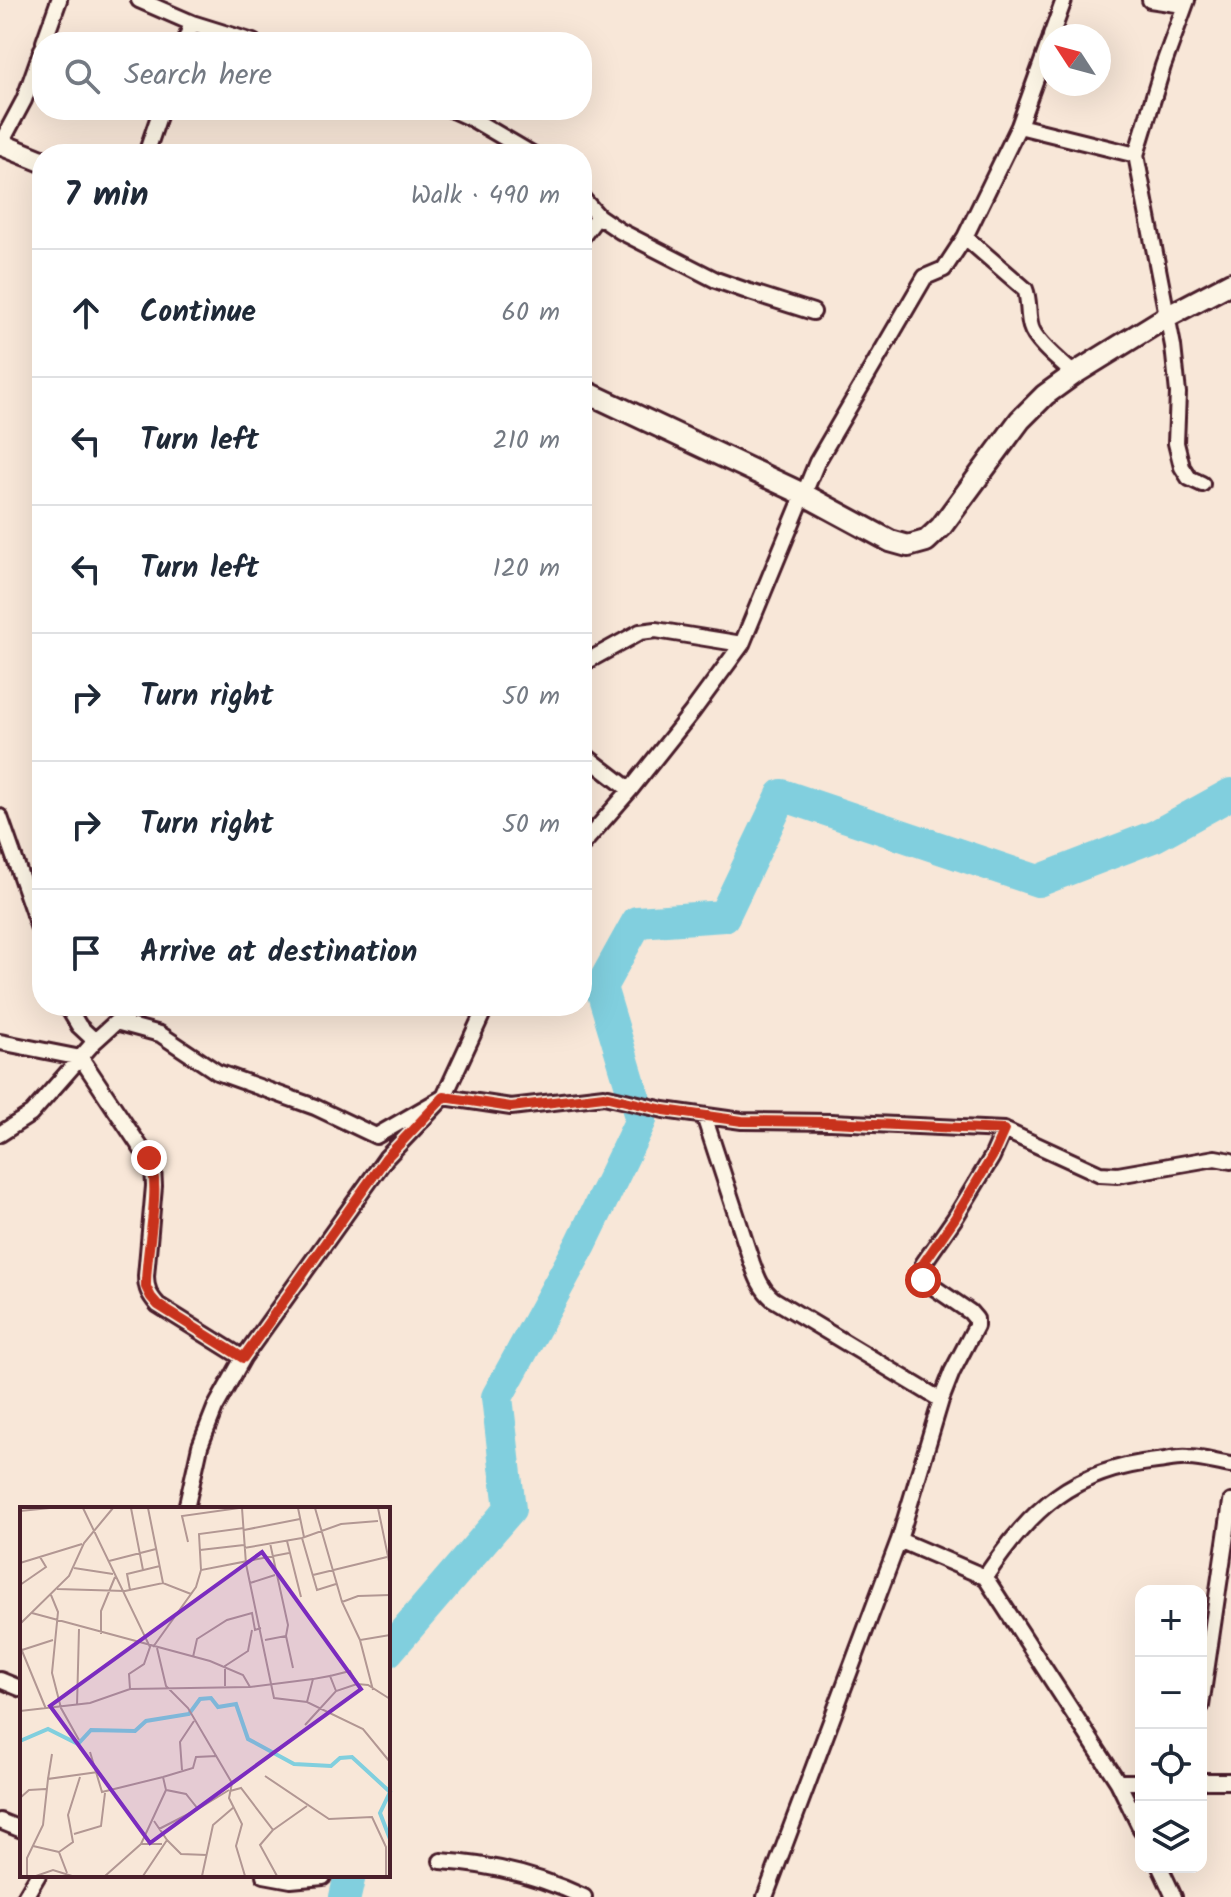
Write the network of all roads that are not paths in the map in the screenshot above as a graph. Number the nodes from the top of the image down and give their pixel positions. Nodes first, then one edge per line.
1 (59, 0) edge
2 (139, 0) edge
3 (1064, 0) edge
4 (1150, 0) edge
5 (1185, 2) edge
6 (192, 23) junction
7 (1055, 24) edge
8 (48, 32) edge
9 (189, 32) edge
10 (221, 32) edge
11 (1039, 70) edge
12 (32, 77) edge
13 (158, 120) edge
14 (474, 120) edge
15 (1019, 126) junction
16 (149, 144) edge
17 (515, 144) edge
18 (0, 145) edge
19 (1136, 155) junction
20 (32, 157) edge
21 (592, 209) edge
22 (598, 216) junction
23 (592, 224) edge
24 (965, 237) junction
25 (1231, 283) edge
26 (813, 312) dead end
27 (1168, 316) junction
28 (1074, 374) junction
29 (592, 395) edge
30 (1202, 484) dead end
31 (803, 494) junction
32 (742, 644) junction
33 (592, 658) edge
34 (592, 761) edge
35 (630, 790) junction
36 (0, 817) edge
37 (592, 834) edge
38 (32, 908) edge
39 (73, 1016) edge
40 (125, 1016) edge
41 (481, 1016) edge
42 (116, 1022) junction
43 (95, 1041) junction
44 (0, 1042) edge
45 (81, 1058) junction
46 (444, 1097) junction
47 (704, 1116) junction
48 (1004, 1130) junction
49 (0, 1134) edge
50 (1231, 1161) edge
51 (243, 1358) junction
52 (941, 1400) junction
53 (1231, 1465) edge
54 (1231, 1502) edge
55 (186, 1507) edge
56 (899, 1540) junction
57 (985, 1577) junction
58 (1207, 1665) edge
59 (0, 1680) edge
60 (20, 1688) edge
61 (1207, 1781) edge
62 (1231, 1781) edge
63 (1118, 1782) junction
64 (1135, 1782) edge
65 (1135, 1817) edge
66 (0, 1821) edge
67 (20, 1829) edge
68 (441, 1861) dead end
69 (1163, 1873) edge
70 (37, 1877) edge
71 (275, 1877) edge
72 (323, 1877) dead end
73 (25, 1897) edge
74 (584, 1897) edge
75 (765, 1897) edge
76 (1174, 1897) edge

1 - 8 street
2 - 6 street
3 - 7 street
4 - 5 street
5 - 19 street
6 - 9 street
6 - 10 street
11 - 15 street
12 - 18 street
13 - 16 street
14 - 17 street
15 - 19 street
15 - 24 street
18 - 20 street
19 - 27 street
21 - 22 street
22 - 23 street
22 - 26 street
24 - 28 street
24 - 31 street
25 - 27 street
27 - 28 street
27 - 30 street
28 - 31 street
29 - 31 street
31 - 32 street
32 - 33 street
32 - 35 street
34 - 35 street
35 - 37 street
36 - 38 street
39 - 43 street
40 - 42 street
41 - 46 street
42 - 43 street
42 - 46 street
43 - 45 street
44 - 45 street
45 - 49 street
45 - 51 street
46 - 47 street
46 - 51 street
47 - 48 street
47 - 52 street
48 - 50 street
48 - 52 street
51 - 55 street
52 - 56 street
53 - 57 street
54 - 58 street
56 - 57 street
56 - 75 street
57 - 63 street
59 - 60 street
61 - 62 street
63 - 64 street
63 - 65 street
66 - 67 street
68 - 74 street
69 - 76 street
70 - 73 street
71 - 72 street

